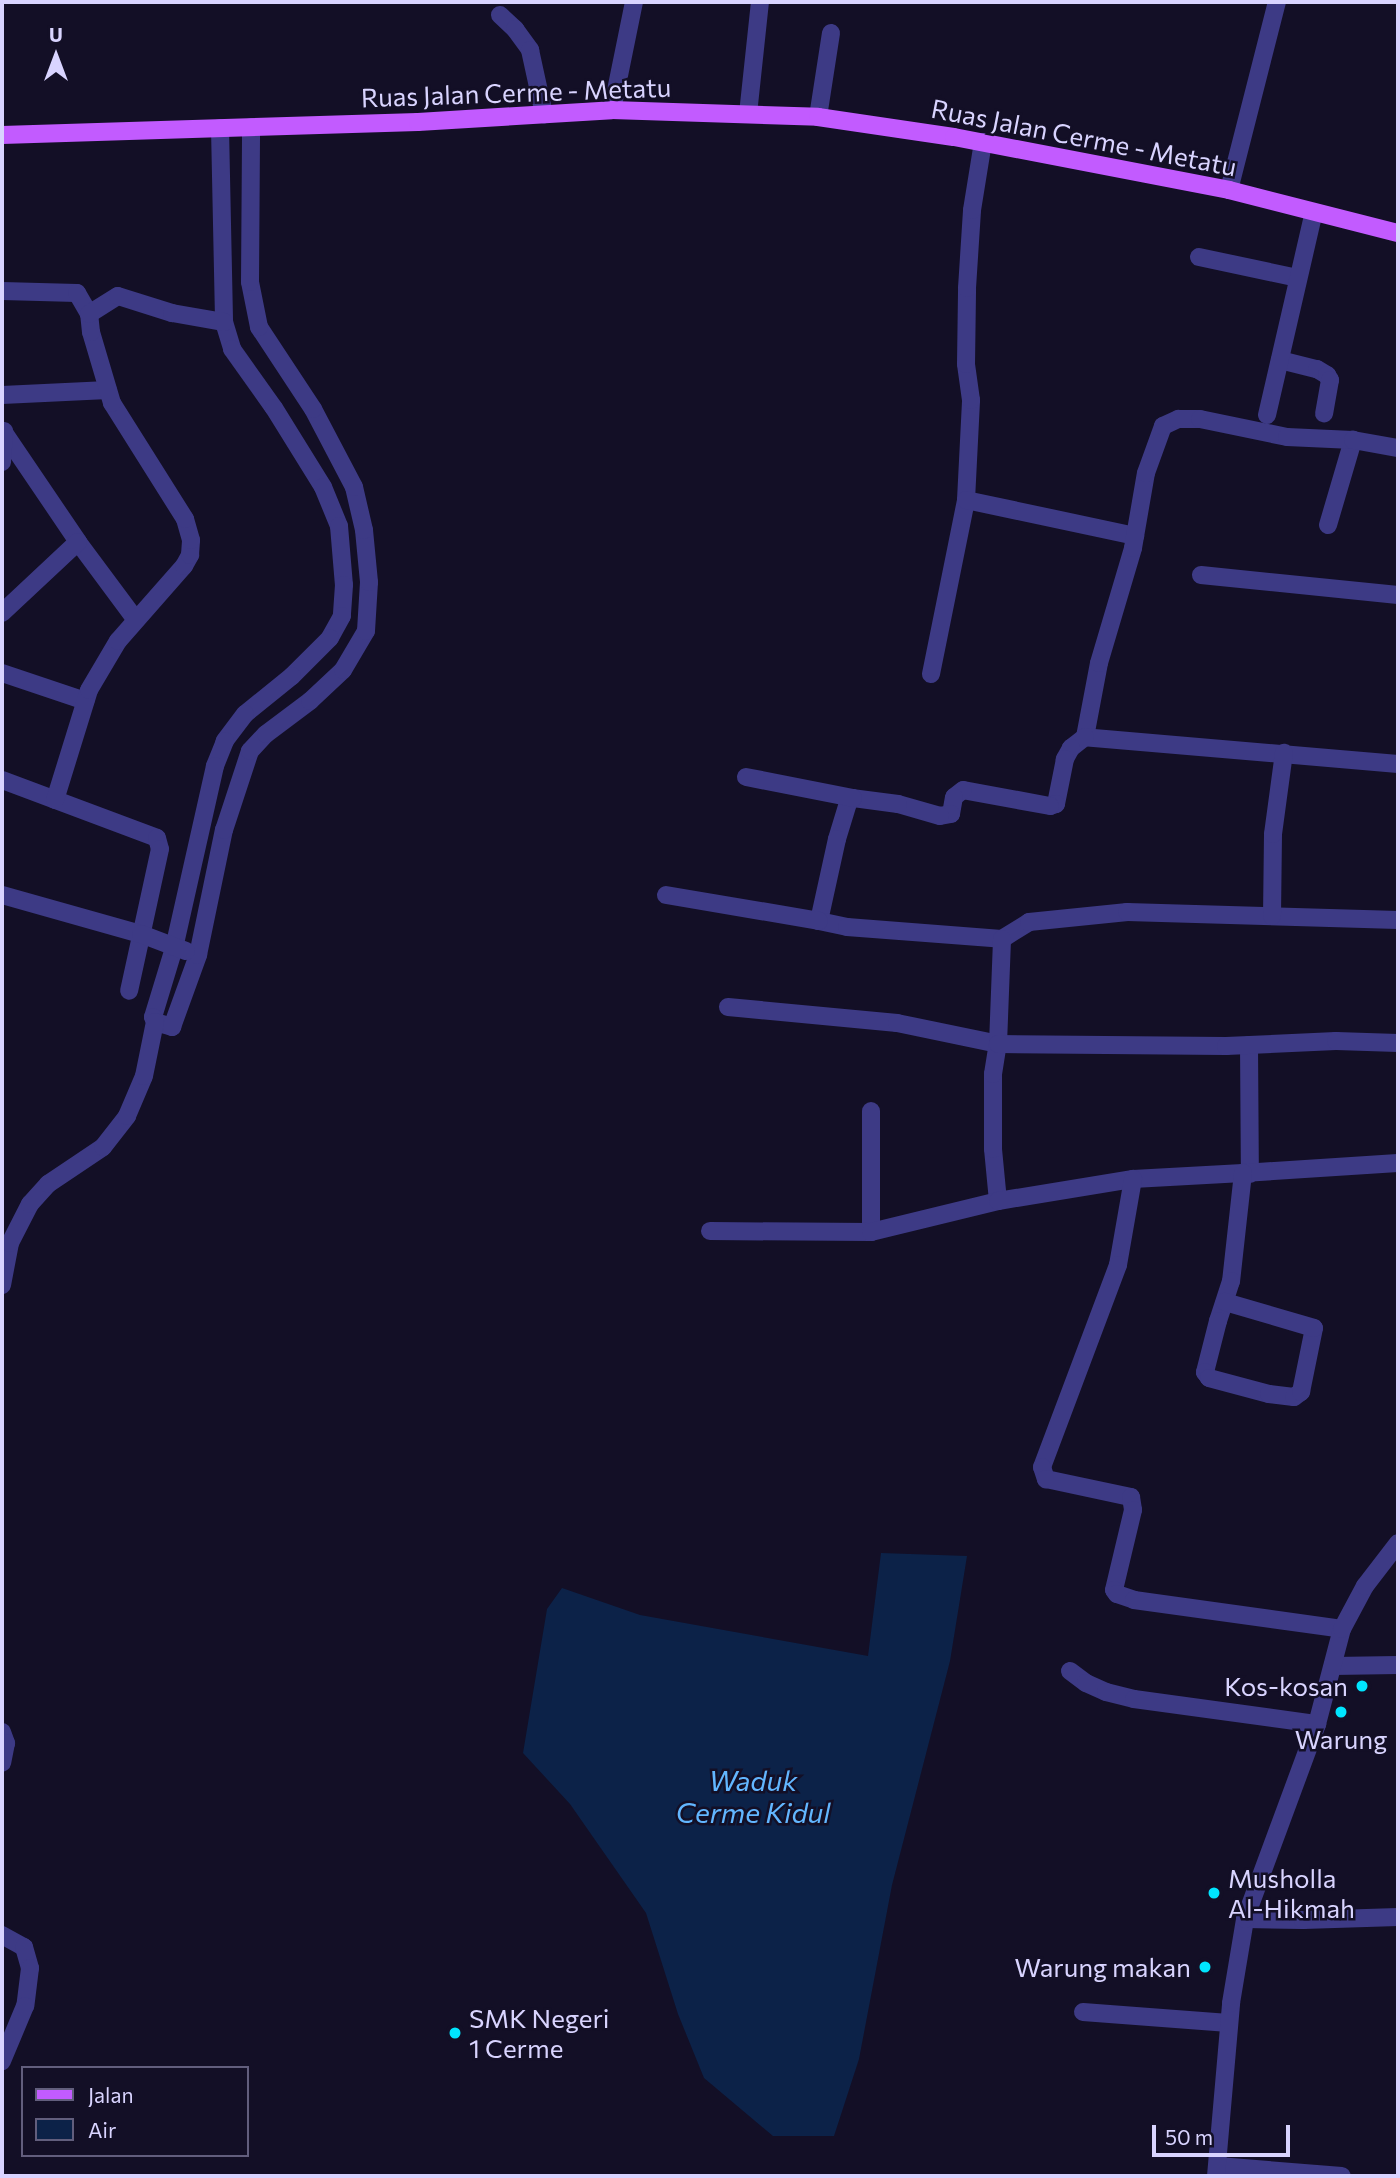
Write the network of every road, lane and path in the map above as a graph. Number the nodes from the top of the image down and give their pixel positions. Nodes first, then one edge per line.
1 (635, 2) edge
2 (760, 2) edge
3 (1277, 2) edge
4 (500, 15) dead end
5 (831, 33) dead end
6 (612, 110) junction
7 (544, 114) junction
8 (748, 114) junction
9 (818, 117) junction
10 (251, 127) junction
11 (220, 128) junction
12 (2, 135) edge
13 (983, 142) junction
14 (1229, 190) junction
15 (1314, 212) junction
16 (1398, 233) edge
17 (1199, 257) dead end
18 (1298, 278) junction
19 (2, 291) edge
20 (89, 314) junction
21 (224, 322) junction
22 (1280, 360) junction
23 (108, 390) junction
24 (2, 395) edge
25 (308, 402) junction
26 (1324, 413) dead end
27 (1267, 415) dead end
28 (280, 418) junction
29 (4, 429) edge
30 (331, 440) junction
31 (1353, 440) junction
32 (1398, 448) edge
33 (303, 455) junction
34 (2, 461) edge
35 (966, 500) junction
36 (1328, 525) dead end
37 (1135, 536) junction
38 (78, 542) junction
39 (1201, 575) dead end
40 (1398, 595) edge
41 (2, 612) edge
42 (342, 616) junction
43 (136, 620) junction
44 (366, 631) junction
45 (2, 673) edge
46 (931, 674) dead end
47 (85, 701) junction
48 (1085, 737) junction
49 (1284, 753) junction
50 (1398, 764) edge
51 (746, 777) dead end
52 (2, 780) edge
53 (853, 798) junction
54 (55, 800) junction
55 (2, 895) edge
56 (666, 895) dead end
57 (1272, 916) junction
58 (1398, 920) edge
59 (819, 921) junction
60 (141, 934) junction
61 (1002, 939) junction
62 (174, 948) junction
63 (198, 955) junction
64 (129, 991) dead end
65 (728, 1007) dead end
66 (155, 1022) junction
67 (1398, 1043) edge
68 (998, 1044) junction
69 (1249, 1045) junction
70 (871, 1111) dead end
71 (1398, 1163) edge
72 (1247, 1174) junction
73 (1133, 1179) junction
74 (998, 1201) junction
75 (710, 1231) dead end
76 (871, 1233) junction
77 (2, 1285) edge
78 (1225, 1302) junction
79 (1398, 1543) edge
80 (1342, 1629) junction
81 (1398, 1665) edge
82 (1333, 1666) junction
83 (1070, 1671) dead end
84 (1317, 1724) junction
85 (2, 1732) edge
86 (2, 1763) edge
87 (1398, 1917) edge
88 (1245, 1919) junction
89 (2, 1935) edge
90 (1083, 2012) dead end
91 (1229, 2023) junction
92 (2, 2061) edge
93 (1217, 2171) edge
94 (1342, 2176) edge

1 - 6 street
2 - 8 street
3 - 14 street
4 - 7 street
5 - 9 street
6 - 7 main road, Ruas Jalan Cerme - Metatu
6 - 8 main road, Ruas Jalan Cerme - Metatu
7 - 10 main road, Ruas Jalan Cerme - Metatu
8 - 9 main road, Ruas Jalan Cerme - Metatu
9 - 13 main road, Ruas Jalan Cerme - Metatu
10 - 11 main road, Ruas Jalan Cerme - Metatu
10 - 25 street
11 - 12 main road, Ruas Jalan Cerme - Metatu
11 - 21 street
13 - 14 main road, Ruas Jalan Cerme - Metatu
13 - 35 street
14 - 15 main road, Ruas Jalan Cerme - Metatu
15 - 16 main road, Ruas Jalan Cerme - Metatu
15 - 18 street
17 - 18 street
18 - 22 street
19 - 20 street
20 - 21 street
20 - 23 street
21 - 28 street
22 - 26 street
22 - 27 street
23 - 24 street
23 - 43 street
25 - 28 street
25 - 30 street
28 - 33 street
29 - 34 street
29 - 38 street
30 - 33 street
30 - 44 street
31 - 32 street
31 - 36 street
31 - 37 street
33 - 42 street
35 - 37 street
35 - 46 street
37 - 48 street
38 - 41 street
38 - 43 street
39 - 40 street
42 - 44 street
42 - 62 street
43 - 47 street
44 - 63 street
45 - 47 street
47 - 54 street
48 - 49 street
48 - 53 street
49 - 50 street
49 - 57 street
51 - 53 street
52 - 54 street
53 - 59 street
54 - 60 street
55 - 60 street
56 - 59 street
57 - 58 street
57 - 61 street
59 - 61 street
60 - 62 street
60 - 64 street
61 - 68 street
62 - 63 street
62 - 66 street
63 - 66 street
65 - 68 street
66 - 77 street
67 - 69 street
68 - 69 street
68 - 74 street
69 - 72 street
70 - 76 street
71 - 72 street
72 - 73 street
72 - 78 street
73 - 74 street
73 - 80 street
74 - 76 street
75 - 76 street
78 - 78 street
79 - 80 street
80 - 82 street
81 - 82 street
82 - 84 street
83 - 84 street
84 - 88 street
85 - 86 street
87 - 88 street
88 - 91 street
89 - 92 street
90 - 91 street
91 - 93 street
93 - 94 street

